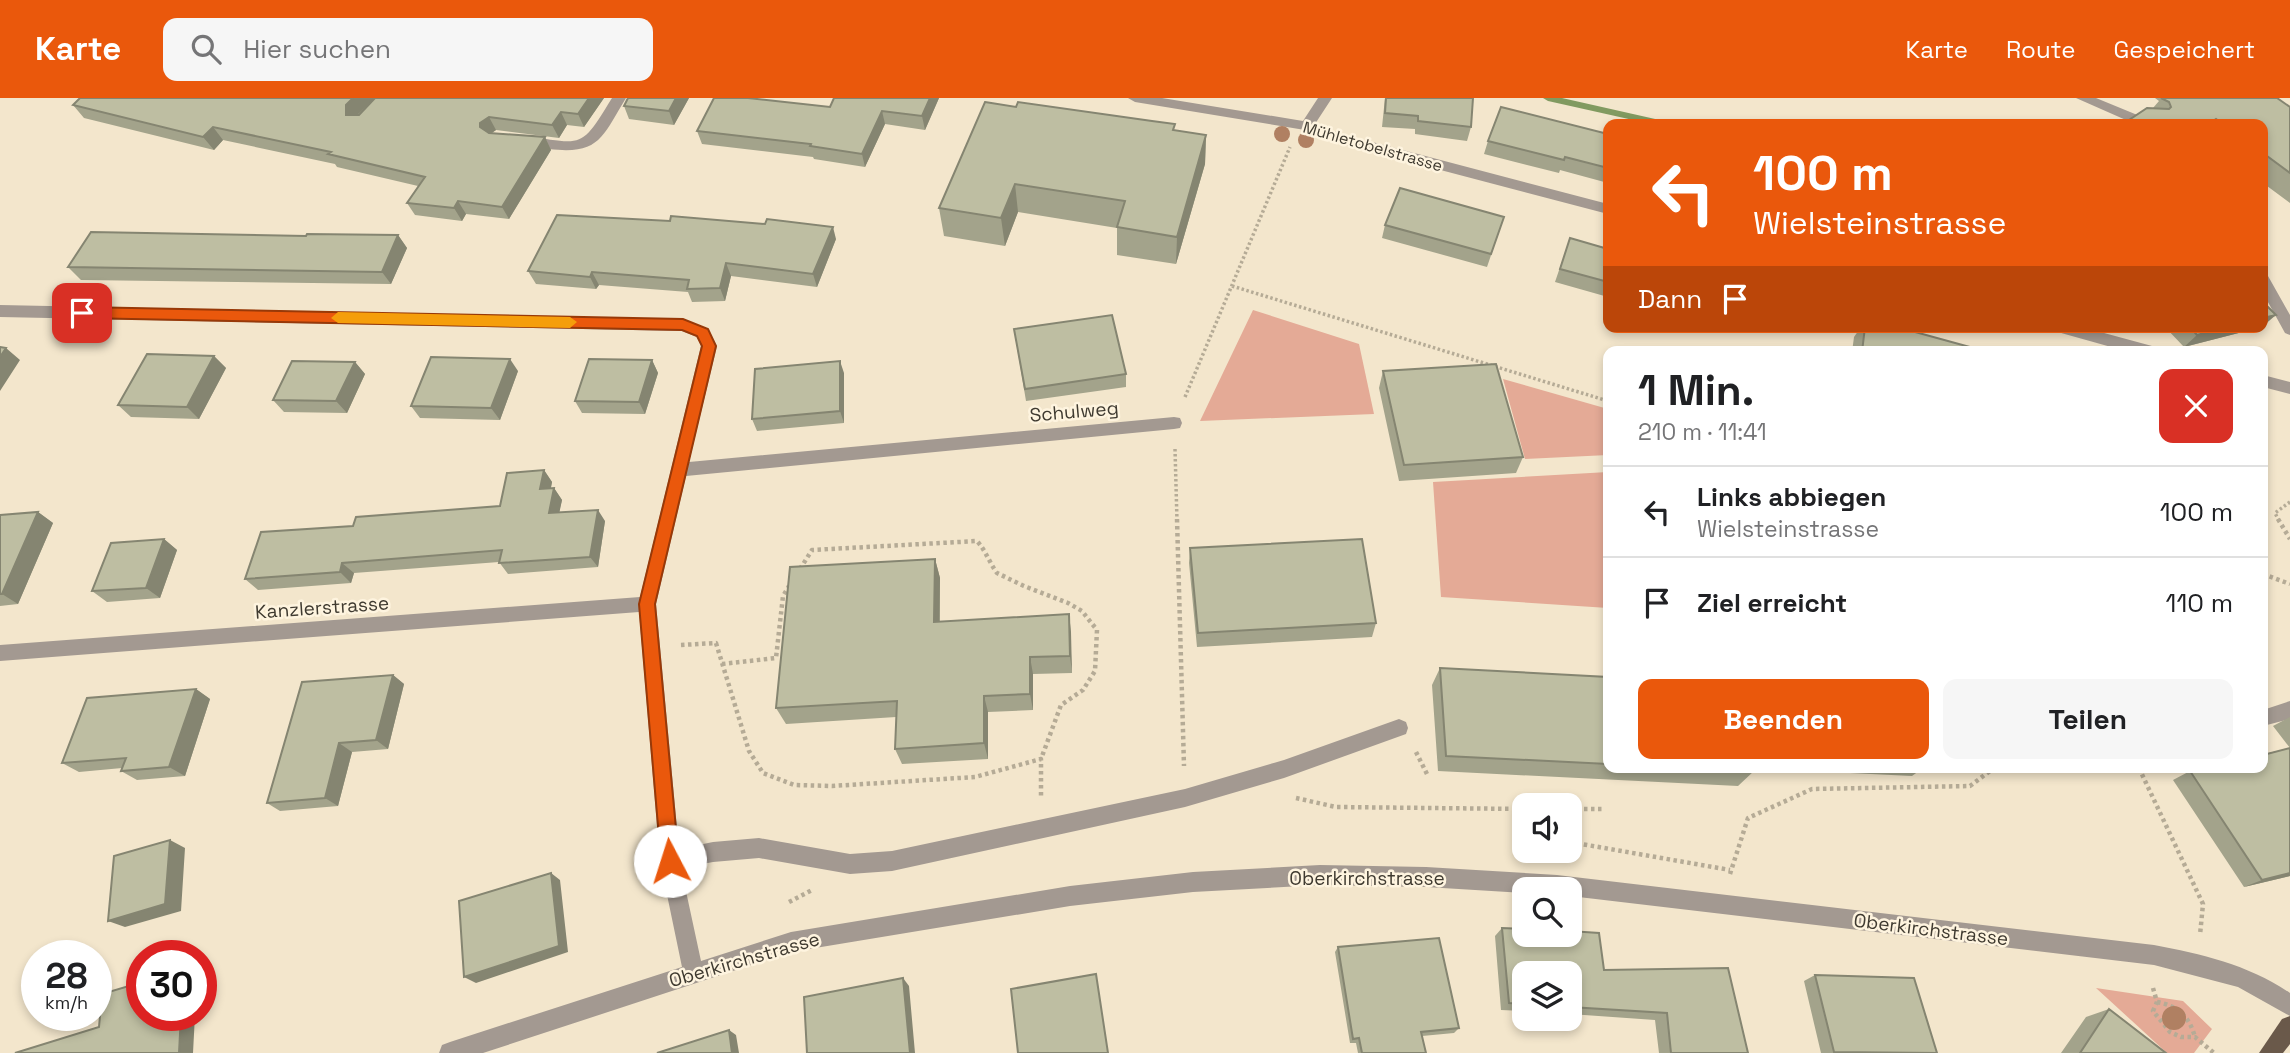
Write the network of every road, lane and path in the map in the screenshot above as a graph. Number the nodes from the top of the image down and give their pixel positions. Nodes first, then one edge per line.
1 (619, 98) edge
2 (1135, 98) edge
3 (1325, 98) edge
4 (2083, 98) edge
5 (2135, 119) edge
6 (1307, 126) junction
7 (509, 140) edge
8 (1291, 145) dead end
9 (1603, 208) edge
10 (1232, 286) junction
11 (2268, 288) edge
12 (0, 311) edge
13 (2268, 314) edge
14 (2290, 329) edge
15 (2081, 333) edge
16 (2290, 334) edge
17 (2130, 346) edge
18 (2268, 382) edge
19 (2290, 388) edge
20 (1603, 399) edge
21 (1174, 423) junction
22 (678, 470) junction
23 (2290, 502) edge
24 (2290, 539) edge
25 (797, 573) edge
26 (2268, 576) edge
27 (2290, 584) edge
28 (790, 585) edge
29 (647, 604) junction
30 (670, 646) dead end
31 (0, 653) edge
32 (722, 664) junction
33 (2290, 710) edge
34 (2268, 717) edge
35 (1399, 727) dead end
36 (1041, 759) junction
37 (1420, 759) dead end
38 (1284, 769) junction
39 (1987, 773) edge
40 (2141, 773) edge
41 (1428, 776) dead end
42 (1041, 785) dead end
43 (1185, 798) junction
44 (1512, 809) edge
45 (1582, 809) edge
46 (1605, 809) dead end
47 (1582, 844) edge
48 (670, 861) junction
49 (1730, 870) junction
50 (1732, 887) dead end
51 (2200, 934) dead end
52 (693, 972) junction
53 (2152, 986) dead end
54 (2157, 1002) junction
55 (2290, 1005) edge
56 (2290, 1027) edge
57 (2195, 1037) junction
58 (450, 1053) edge
59 (2214, 1053) edge
60 (2270, 1053) edge

1 - 7 street
2 - 6 street, Mühletobelstrasse
3 - 6 street
4 - 5 street
6 - 9 street, Mühletobelstrasse
8 - 10 path
10 - 20 path
10 - 21 path
11 - 14 street
12 - 22 street
13 - 16 street
15 - 17 street
18 - 19 street
21 - 22 street, Schulweg
21 - 43 path
22 - 29 street
23 - 24 path
25 - 36 path
26 - 27 path
28 - 32 path
29 - 31 street, Kanzlerstrasse
29 - 48 street
30 - 32 path
32 - 36 path
33 - 34 street
35 - 38 street
36 - 42 path
37 - 41 path
38 - 43 street
38 - 44 path
39 - 49 path
40 - 51 path
43 - 48 street
45 - 46 path
47 - 49 path
48 - 52 street
49 - 50 path
52 - 55 street, Oberkirchstrasse
52 - 58 street, Oberkirchstrasse
53 - 54 path
54 - 57 path
54 - 57 path
56 - 60 main road
57 - 59 path

